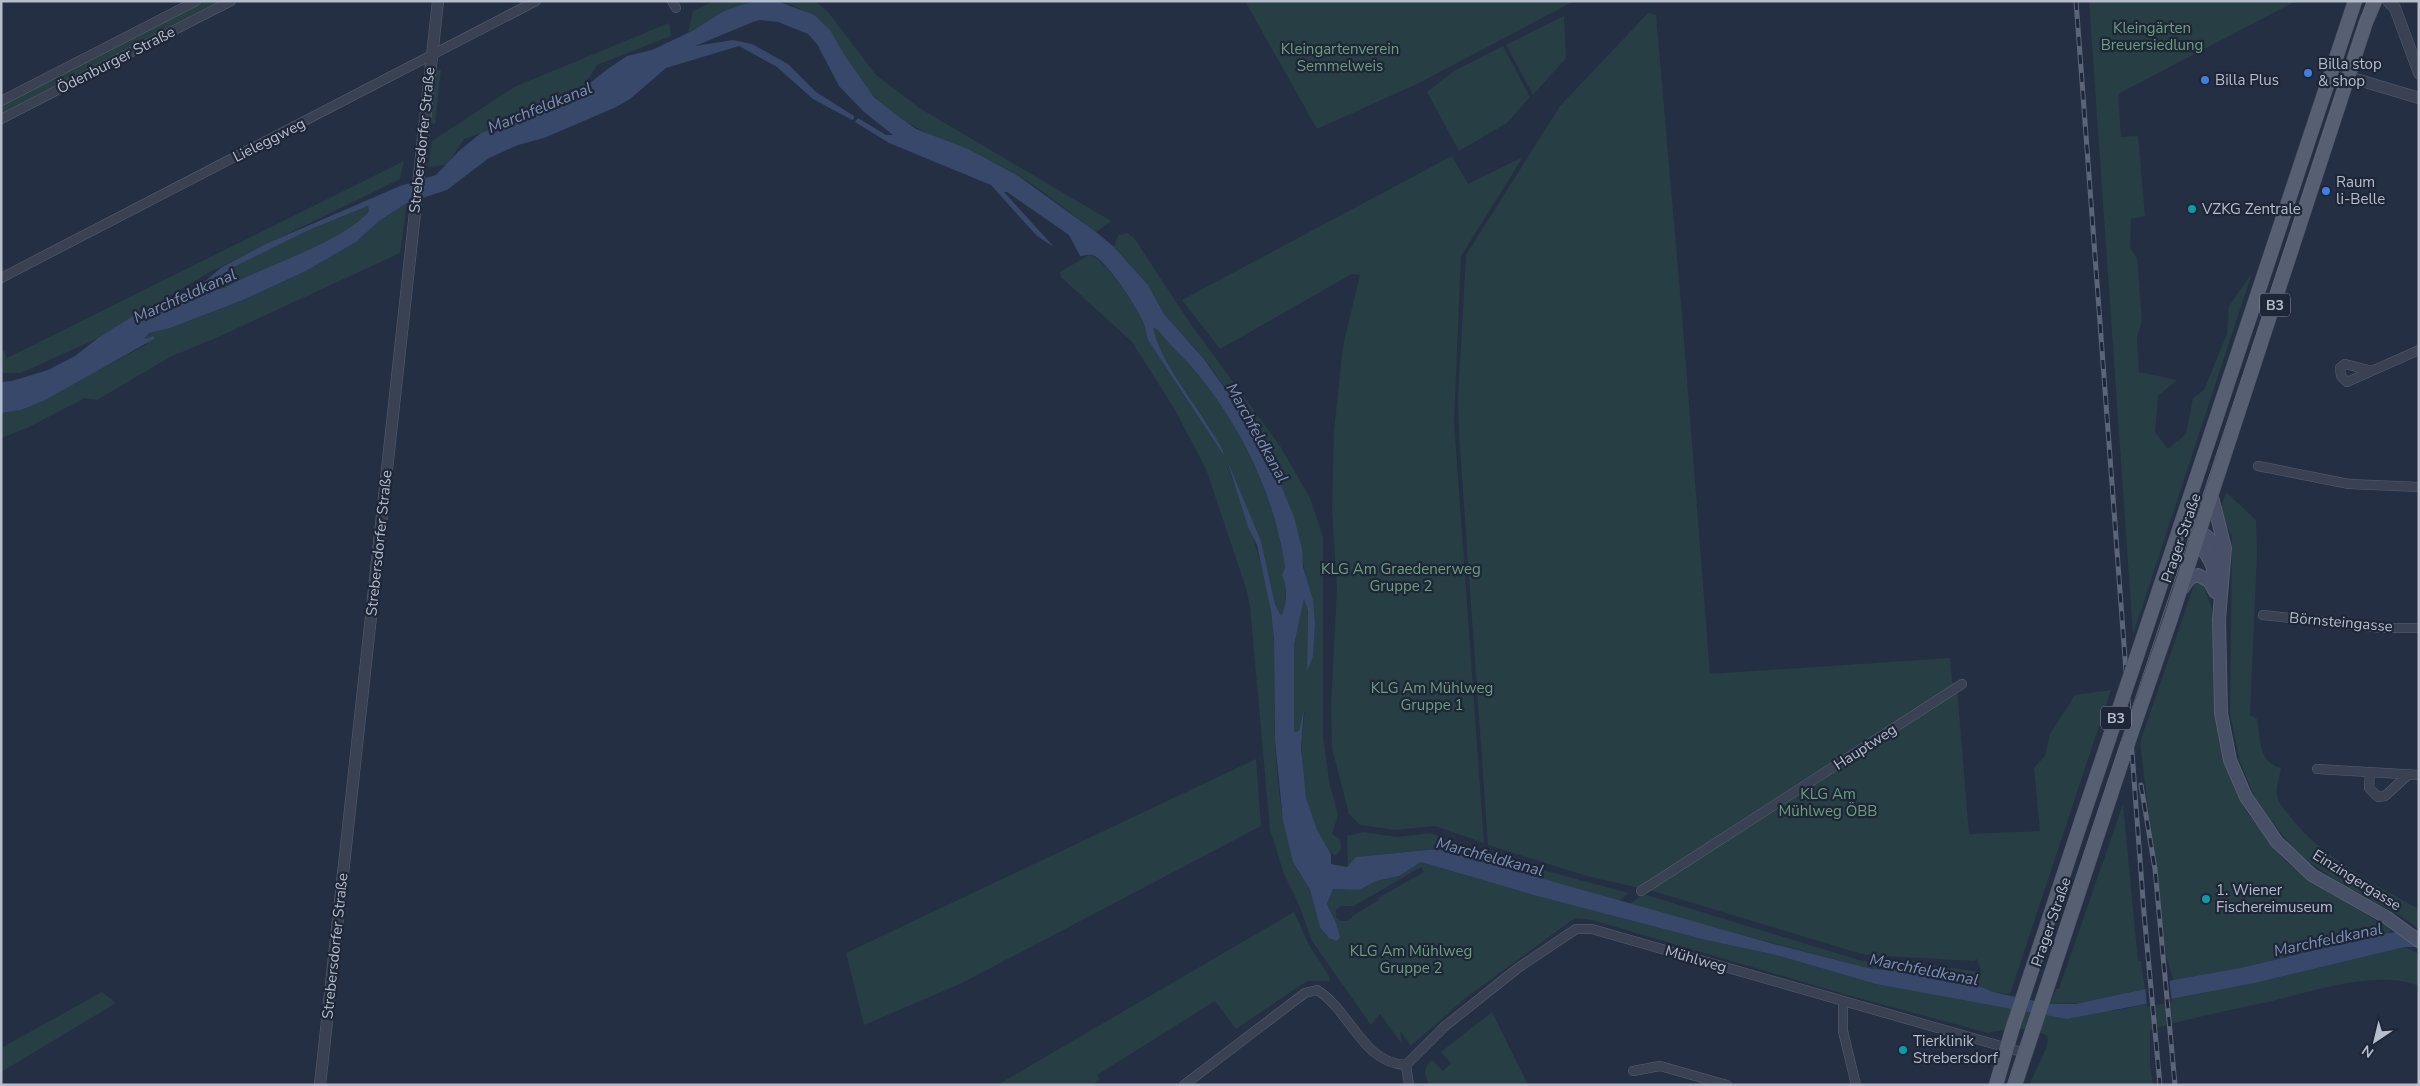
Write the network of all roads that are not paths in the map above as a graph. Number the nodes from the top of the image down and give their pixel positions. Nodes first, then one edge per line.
1 (196, 1) edge
2 (231, 1) edge
3 (438, 1) edge
4 (536, 1) edge
5 (2355, 1) edge
6 (2375, 1) edge
7 (2394, 4) edge
8 (432, 56) junction
9 (2419, 73) edge
10 (2341, 75) junction
11 (2419, 98) edge
12 (1, 101) edge
13 (1, 119) edge
14 (1, 278) edge
15 (2419, 350) edge
16 (2372, 371) dead end
17 (2258, 466) dead end
18 (2419, 487) edge
19 (2212, 496) junction
20 (2189, 497) junction
21 (2195, 534) junction
22 (2173, 544) junction
23 (2224, 565) junction
24 (2214, 592) junction
25 (2178, 595) junction
26 (2263, 615) dead end
27 (2219, 619) junction
28 (2419, 628) edge
29 (1962, 684) dead end
30 (2317, 768) dead end
31 (2370, 773) junction
32 (2408, 775) junction
33 (2419, 775) edge
34 (1641, 891) dead end
35 (2419, 941) edge
36 (1843, 1002) junction
37 (2006, 1048) junction
38 (2024, 1052) junction
39 (1406, 1065) junction
40 (1633, 1071) dead end
41 (320, 1085) edge
42 (1184, 1085) edge
43 (1409, 1085) edge
44 (1727, 1085) edge
45 (1856, 1085) edge
46 (1996, 1085) edge
47 (2015, 1085) edge

1 - 12 street, Ödenburger Straße
2 - 13 street, Ödenburger Straße
3 - 8 street, Strebersdorfer Straße
4 - 8 street, Lieleggweg
5 - 10 main road, Prager Straße / B3
6 - 10 main road, Prager Straße / B3
7 - 9 street
8 - 14 street, Lieleggweg
8 - 41 street, Strebersdorfer Straße
10 - 11 street
10 - 19 main road, Prager Straße / B3
10 - 20 main road, Prager Straße / B3
15 - 16 street
17 - 18 street
19 - 21 main road, Prager Straße / B3
19 - 23 main road, Einzingergasse
20 - 21 main road, Einzingergasse
20 - 22 main road, Prager Straße / B3
21 - 22 main road
21 - 23 main road, Einzingergasse
21 - 24 main road, Einzingergasse
21 - 25 main road, Prager Straße / B3
22 - 37 main road, Prager Straße / B3, bridge
23 - 27 main road, Einzingergasse
24 - 25 main road
24 - 27 main road, Einzingergasse
25 - 38 main road, Prager Straße / B3, bridge
26 - 28 street, Börnsteingasse
27 - 35 main road, Einzingergasse
29 - 34 street, Hauptweg
30 - 31 street
31 - 32 street
31 - 32 street
32 - 33 street
36 - 37 street, Mühlweg
36 - 39 street, Mühlweg
36 - 45 street
37 - 38 street, Mühlweg
37 - 46 main road, Prager Straße / B3
38 - 47 main road, Prager Straße / B3
39 - 42 street
39 - 43 street
40 - 44 street

